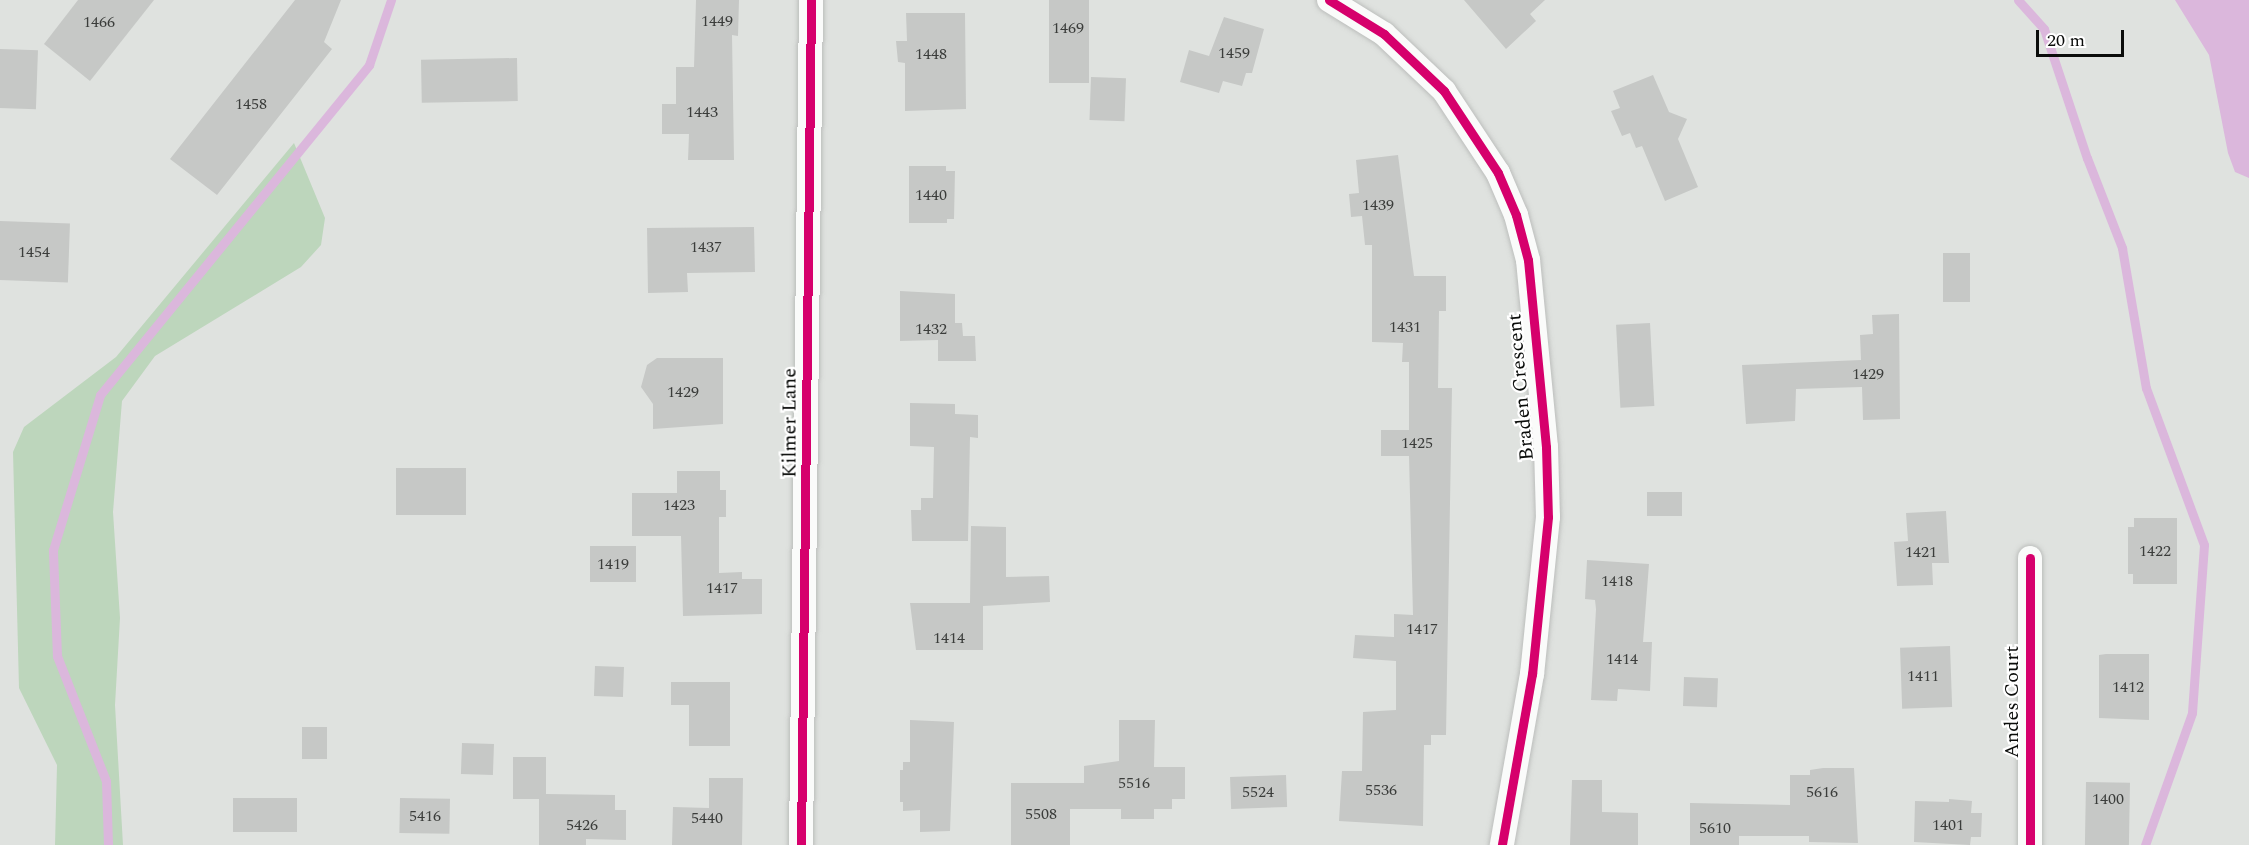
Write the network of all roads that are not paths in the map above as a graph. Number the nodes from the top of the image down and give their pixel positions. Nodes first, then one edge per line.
1 (811, 0) edge
2 (1329, 0) edge
3 (2030, 558) dead end
4 (801, 845) edge
5 (1502, 845) edge
6 (2030, 845) edge

1 - 4 street, Kilmer Lane
2 - 5 street, Braden Crescent
3 - 6 street, Andes Court

